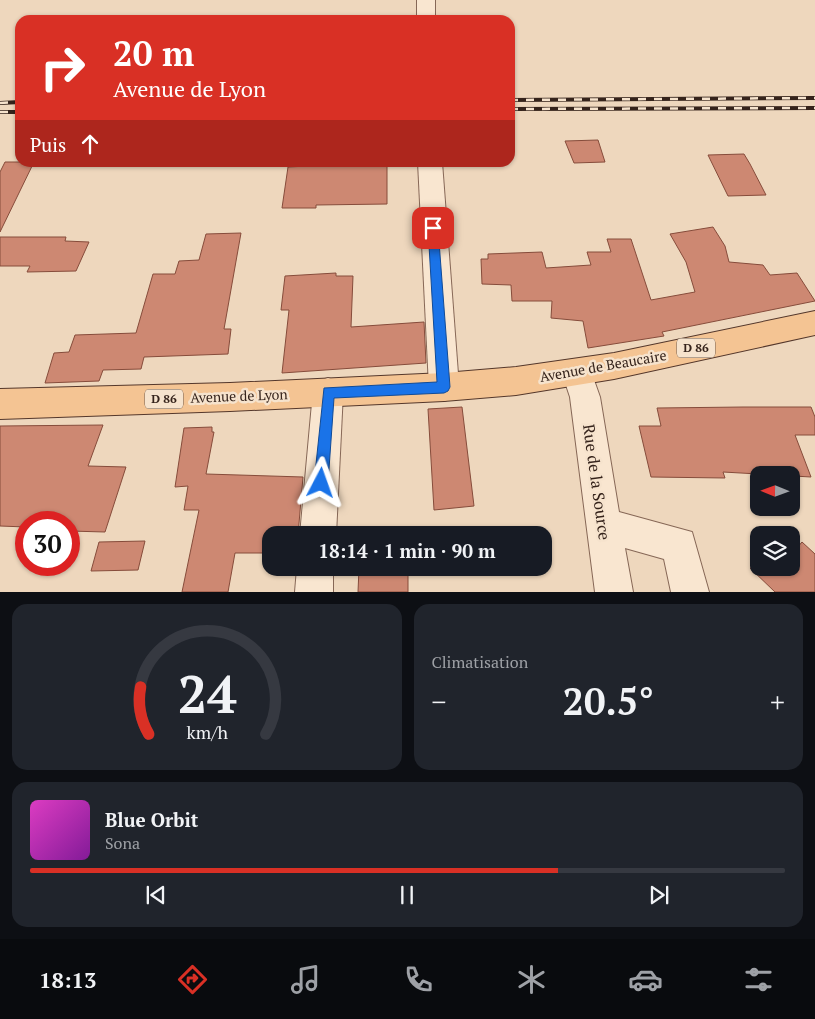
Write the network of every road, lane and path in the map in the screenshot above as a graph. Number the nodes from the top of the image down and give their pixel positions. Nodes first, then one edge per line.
1 (426, 0) edge
2 (426, 15) edge
3 (430, 167) edge
4 (815, 323) edge
5 (577, 373) junction
6 (431, 388) junction
7 (328, 392) junction
8 (0, 404) edge
9 (319, 526) edge
10 (604, 530) junction
11 (315, 576) edge
12 (314, 592) edge
13 (614, 592) edge
14 (690, 592) edge

1 - 2 street
3 - 6 street
4 - 5 main road, Avenue de Beaucaire / D 86
5 - 6 main road, Avenue de Beaucaire / D 86
5 - 10 street, Rue de la Source
6 - 7 main road, Avenue de Lyon / D 86
7 - 8 main road, Avenue de Lyon / D 86
7 - 9 street
10 - 13 street, Rue de la Source
10 - 14 street
11 - 12 street

